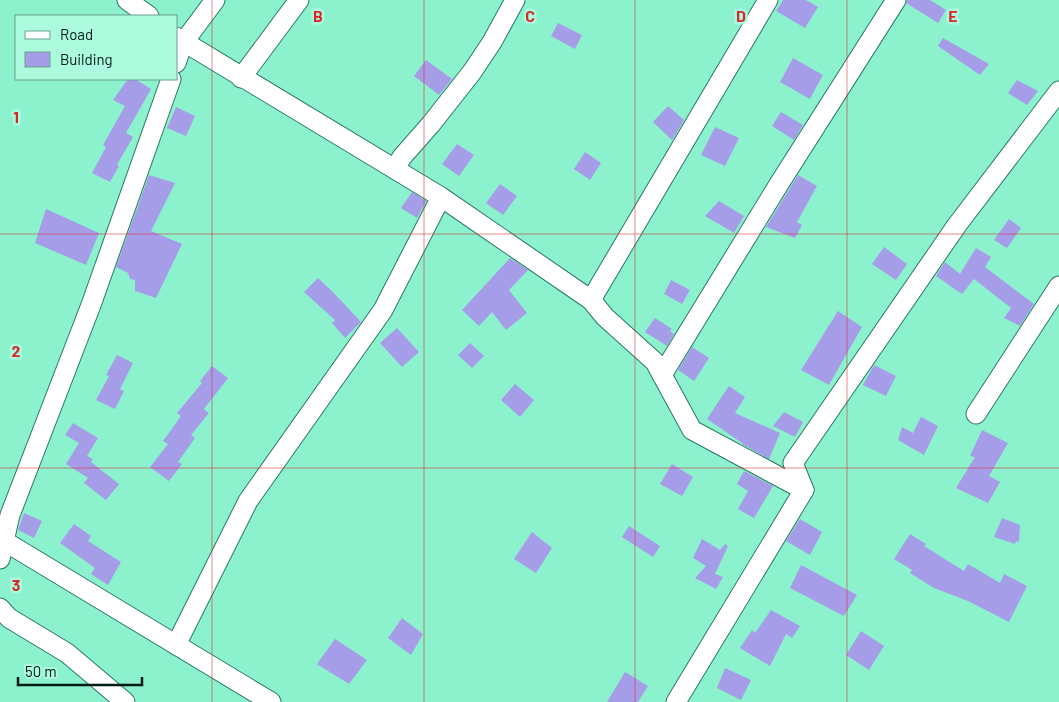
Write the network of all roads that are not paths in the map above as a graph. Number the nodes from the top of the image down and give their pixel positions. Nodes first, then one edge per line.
1 (127, 0) edge
2 (215, 0) edge
3 (299, 0) edge
4 (515, 0) edge
5 (768, 0) edge
6 (896, 0) edge
7 (148, 15) edge
8 (180, 40) edge
9 (241, 78) junction
10 (170, 80) edge
11 (1059, 92) edge
12 (395, 169) junction
13 (441, 197) junction
14 (1059, 286) edge
15 (591, 300) junction
16 (662, 375) junction
17 (976, 414) dead end
18 (804, 490) junction
19 (2, 550) edge
20 (0, 608) edge
21 (176, 645) junction
22 (125, 702) edge
23 (271, 702) edge
24 (676, 702) edge

1 - 7 street
2 - 8 street
3 - 9 street
4 - 12 street
5 - 15 street
6 - 16 street
8 - 9 street
9 - 12 street
10 - 19 street
11 - 18 street
12 - 13 street
13 - 15 street
13 - 21 street
14 - 17 street
15 - 16 street
16 - 18 street
18 - 24 street
19 - 21 street
20 - 22 street
21 - 23 street

